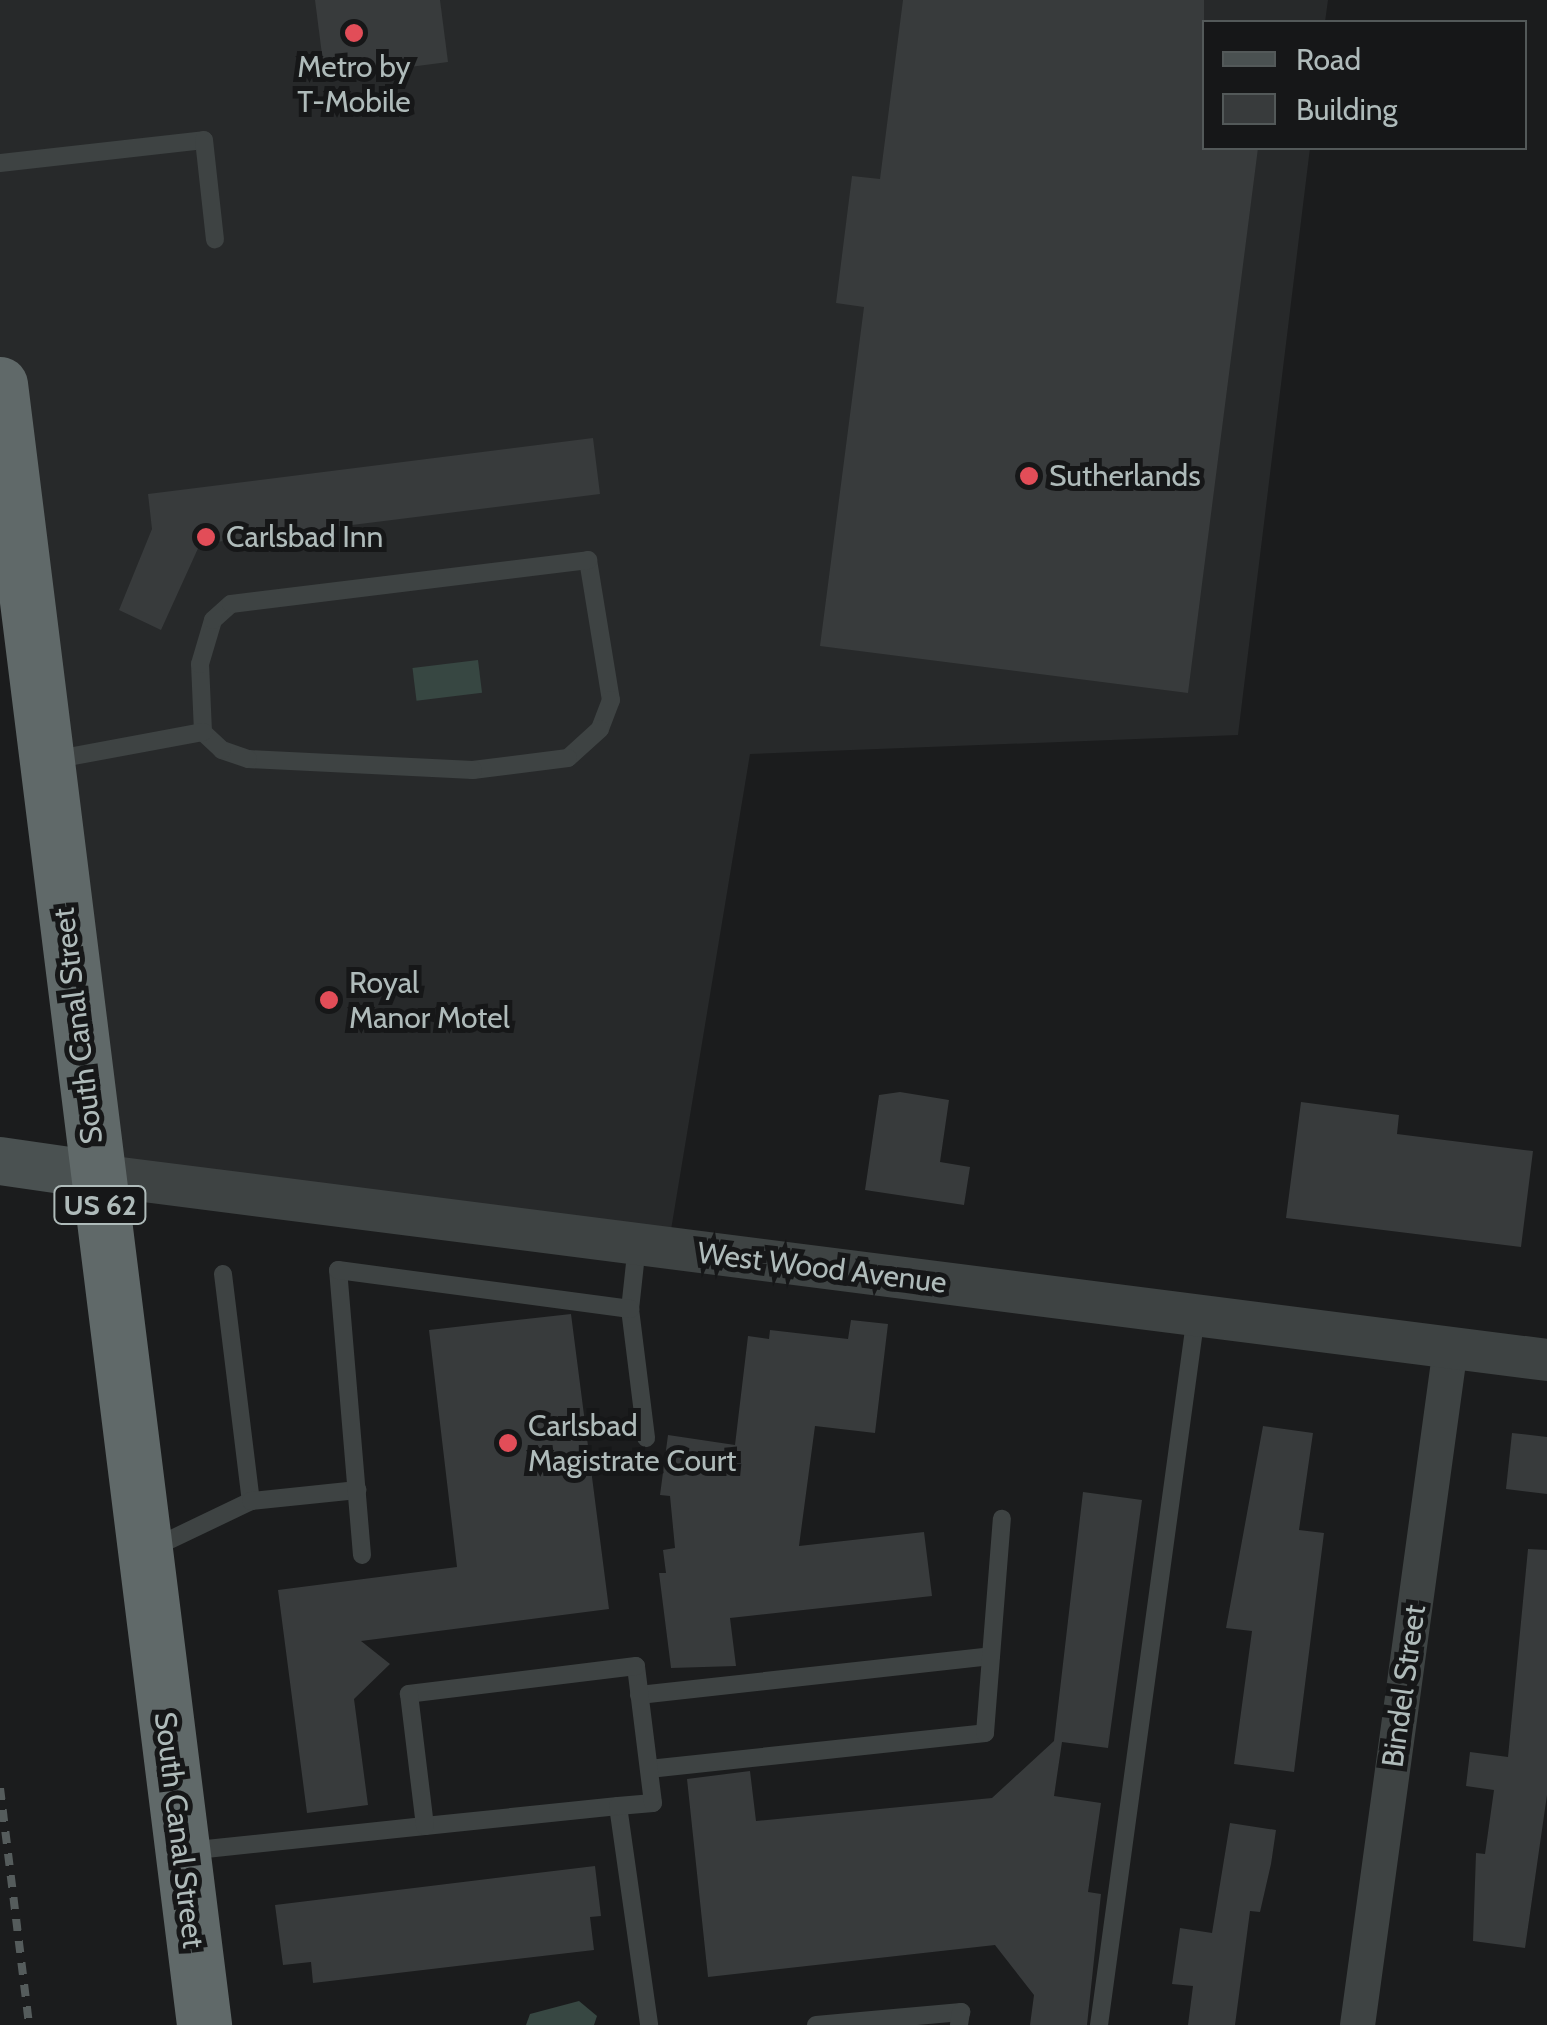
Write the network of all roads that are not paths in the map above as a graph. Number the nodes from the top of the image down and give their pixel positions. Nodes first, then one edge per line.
1 (0, 163) edge
2 (214, 239) dead end
3 (0, 384) edge
4 (203, 732) junction
5 (46, 762) junction
6 (0, 1161) edge
7 (96, 1175) junction
8 (637, 1244) junction
9 (223, 1274) dead end
10 (630, 1309) junction
11 (1196, 1315) junction
12 (1450, 1348) junction
13 (1547, 1360) edge
14 (646, 1438) dead end
15 (357, 1490) junction
16 (251, 1502) junction
17 (1002, 1519) dead end
18 (144, 1553) junction
19 (362, 1556) dead end
20 (991, 1656) junction
21 (639, 1694) junction
22 (648, 1769) junction
23 (618, 1806) junction
24 (425, 1826) junction
25 (181, 1851) junction
26 (204, 2025) edge
27 (650, 2025) edge
28 (816, 2025) edge
29 (959, 2025) edge
30 (1099, 2025) edge
31 (1358, 2025) edge

1 - 2 lane
3 - 5 highway, South Canal Street / US 62
4 - 4 lane
4 - 5 lane
5 - 7 highway, South Canal Street / US 62
6 - 7 main road
7 - 8 street, West Wood Avenue
7 - 18 highway, South Canal Street / US 62
8 - 10 lane
8 - 11 street, West Wood Avenue
9 - 16 lane
10 - 14 lane
10 - 15 lane
11 - 12 street, West Wood Avenue
11 - 30 lane
12 - 13 street, West Wood Avenue
12 - 31 street, Bindel Street
15 - 16 lane
15 - 19 lane
16 - 18 lane
17 - 20 lane
18 - 25 highway, South Canal Street / US 62
20 - 21 lane
20 - 22 lane
21 - 22 lane
21 - 24 lane
22 - 23 lane
23 - 24 lane
23 - 27 lane
24 - 25 lane
25 - 26 highway, South Canal Street / US 62
28 - 29 lane

